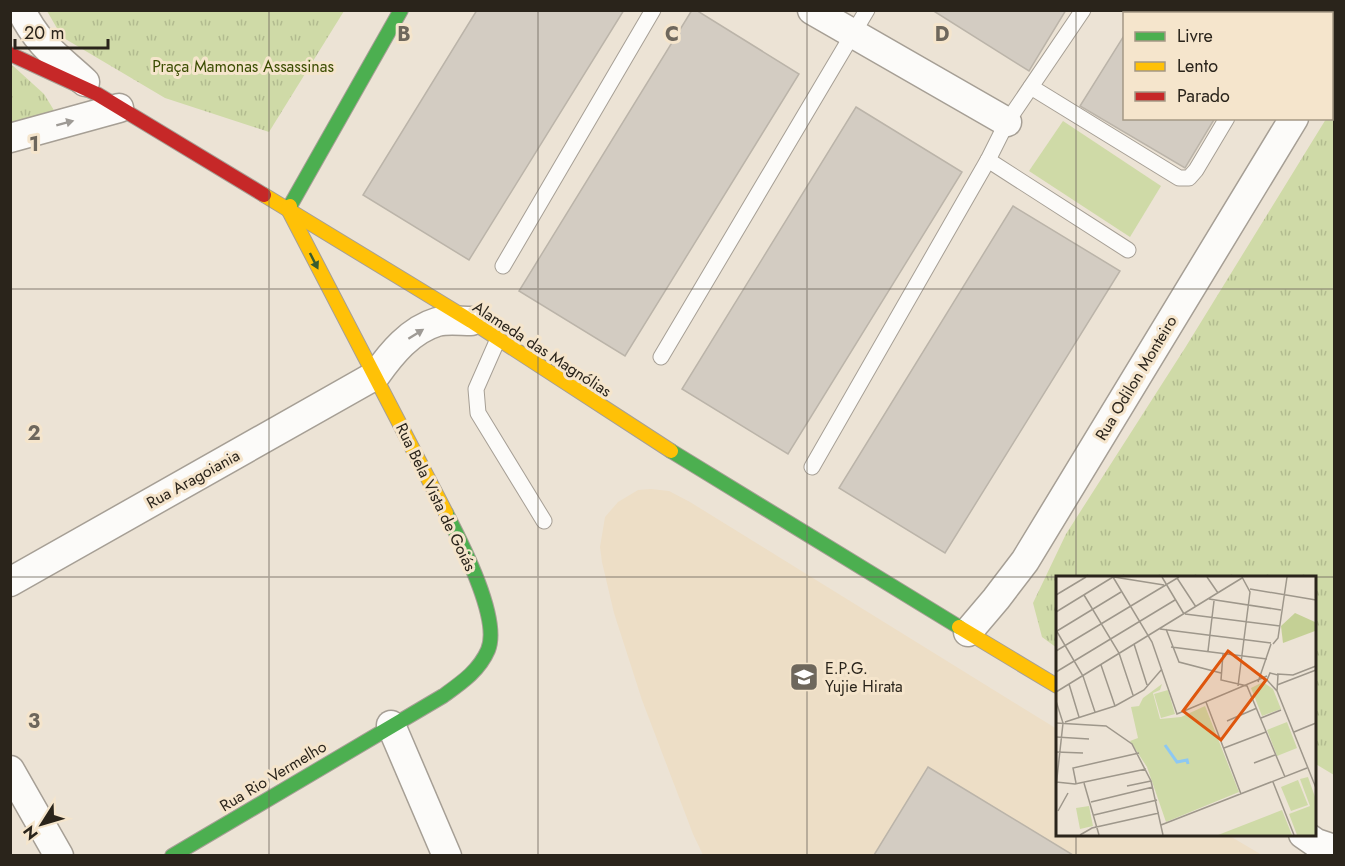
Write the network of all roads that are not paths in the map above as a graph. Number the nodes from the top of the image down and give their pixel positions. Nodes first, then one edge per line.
1 (21, 10) edge
2 (401, 10) edge
3 (652, 10) edge
4 (812, 10) edge
5 (1083, 10) edge
6 (860, 22) edge
7 (10, 54) edge
8 (1031, 87) junction
9 (108, 101) junction
10 (1226, 120) edge
11 (1293, 120) edge
12 (1007, 122) junction
13 (10, 138) edge
14 (988, 160) junction
15 (288, 209) junction
16 (1128, 249) dead end
17 (502, 266) dead end
18 (471, 321) junction
19 (498, 339) junction
20 (661, 357) dead end
21 (376, 375) junction
22 (812, 467) dead end
23 (544, 521) dead end
24 (10, 582) edge
25 (968, 632) junction
26 (1056, 685) edge
27 (391, 725) junction
28 (10, 770) edge
29 (1306, 836) edge
30 (1335, 849) edge
31 (59, 855) edge
32 (172, 855) edge
33 (447, 855) edge

1 - 9 street
2 - 15 street
3 - 17 lane
4 - 6 street
5 - 8 lane
6 - 12 street
6 - 20 lane
7 - 9 street, Alameda das Magnólias
8 - 10 lane
8 - 12 lane
13 -> 9 street
9 - 15 street, Alameda das Magnólias
11 - 25 street, Rua Odilon Monteiro
12 - 14 lane
14 - 16 lane
14 - 22 lane
15 - 18 street, Alameda das Magnólias
15 -> 21 street, Rua Bela Vista de Goiás
18 - 19 street, Alameda das Magnólias
21 -> 18 street
19 - 23 lane
19 - 25 street, Alameda das Magnólias
21 - 24 street, Rua Aragoiania
21 - 27 street, Rua Bela Vista de Goiás
25 - 26 street, Alameda das Magnólias
27 - 32 street, Rua Rio Vermelho
27 - 33 street
28 - 31 street
29 - 30 street

